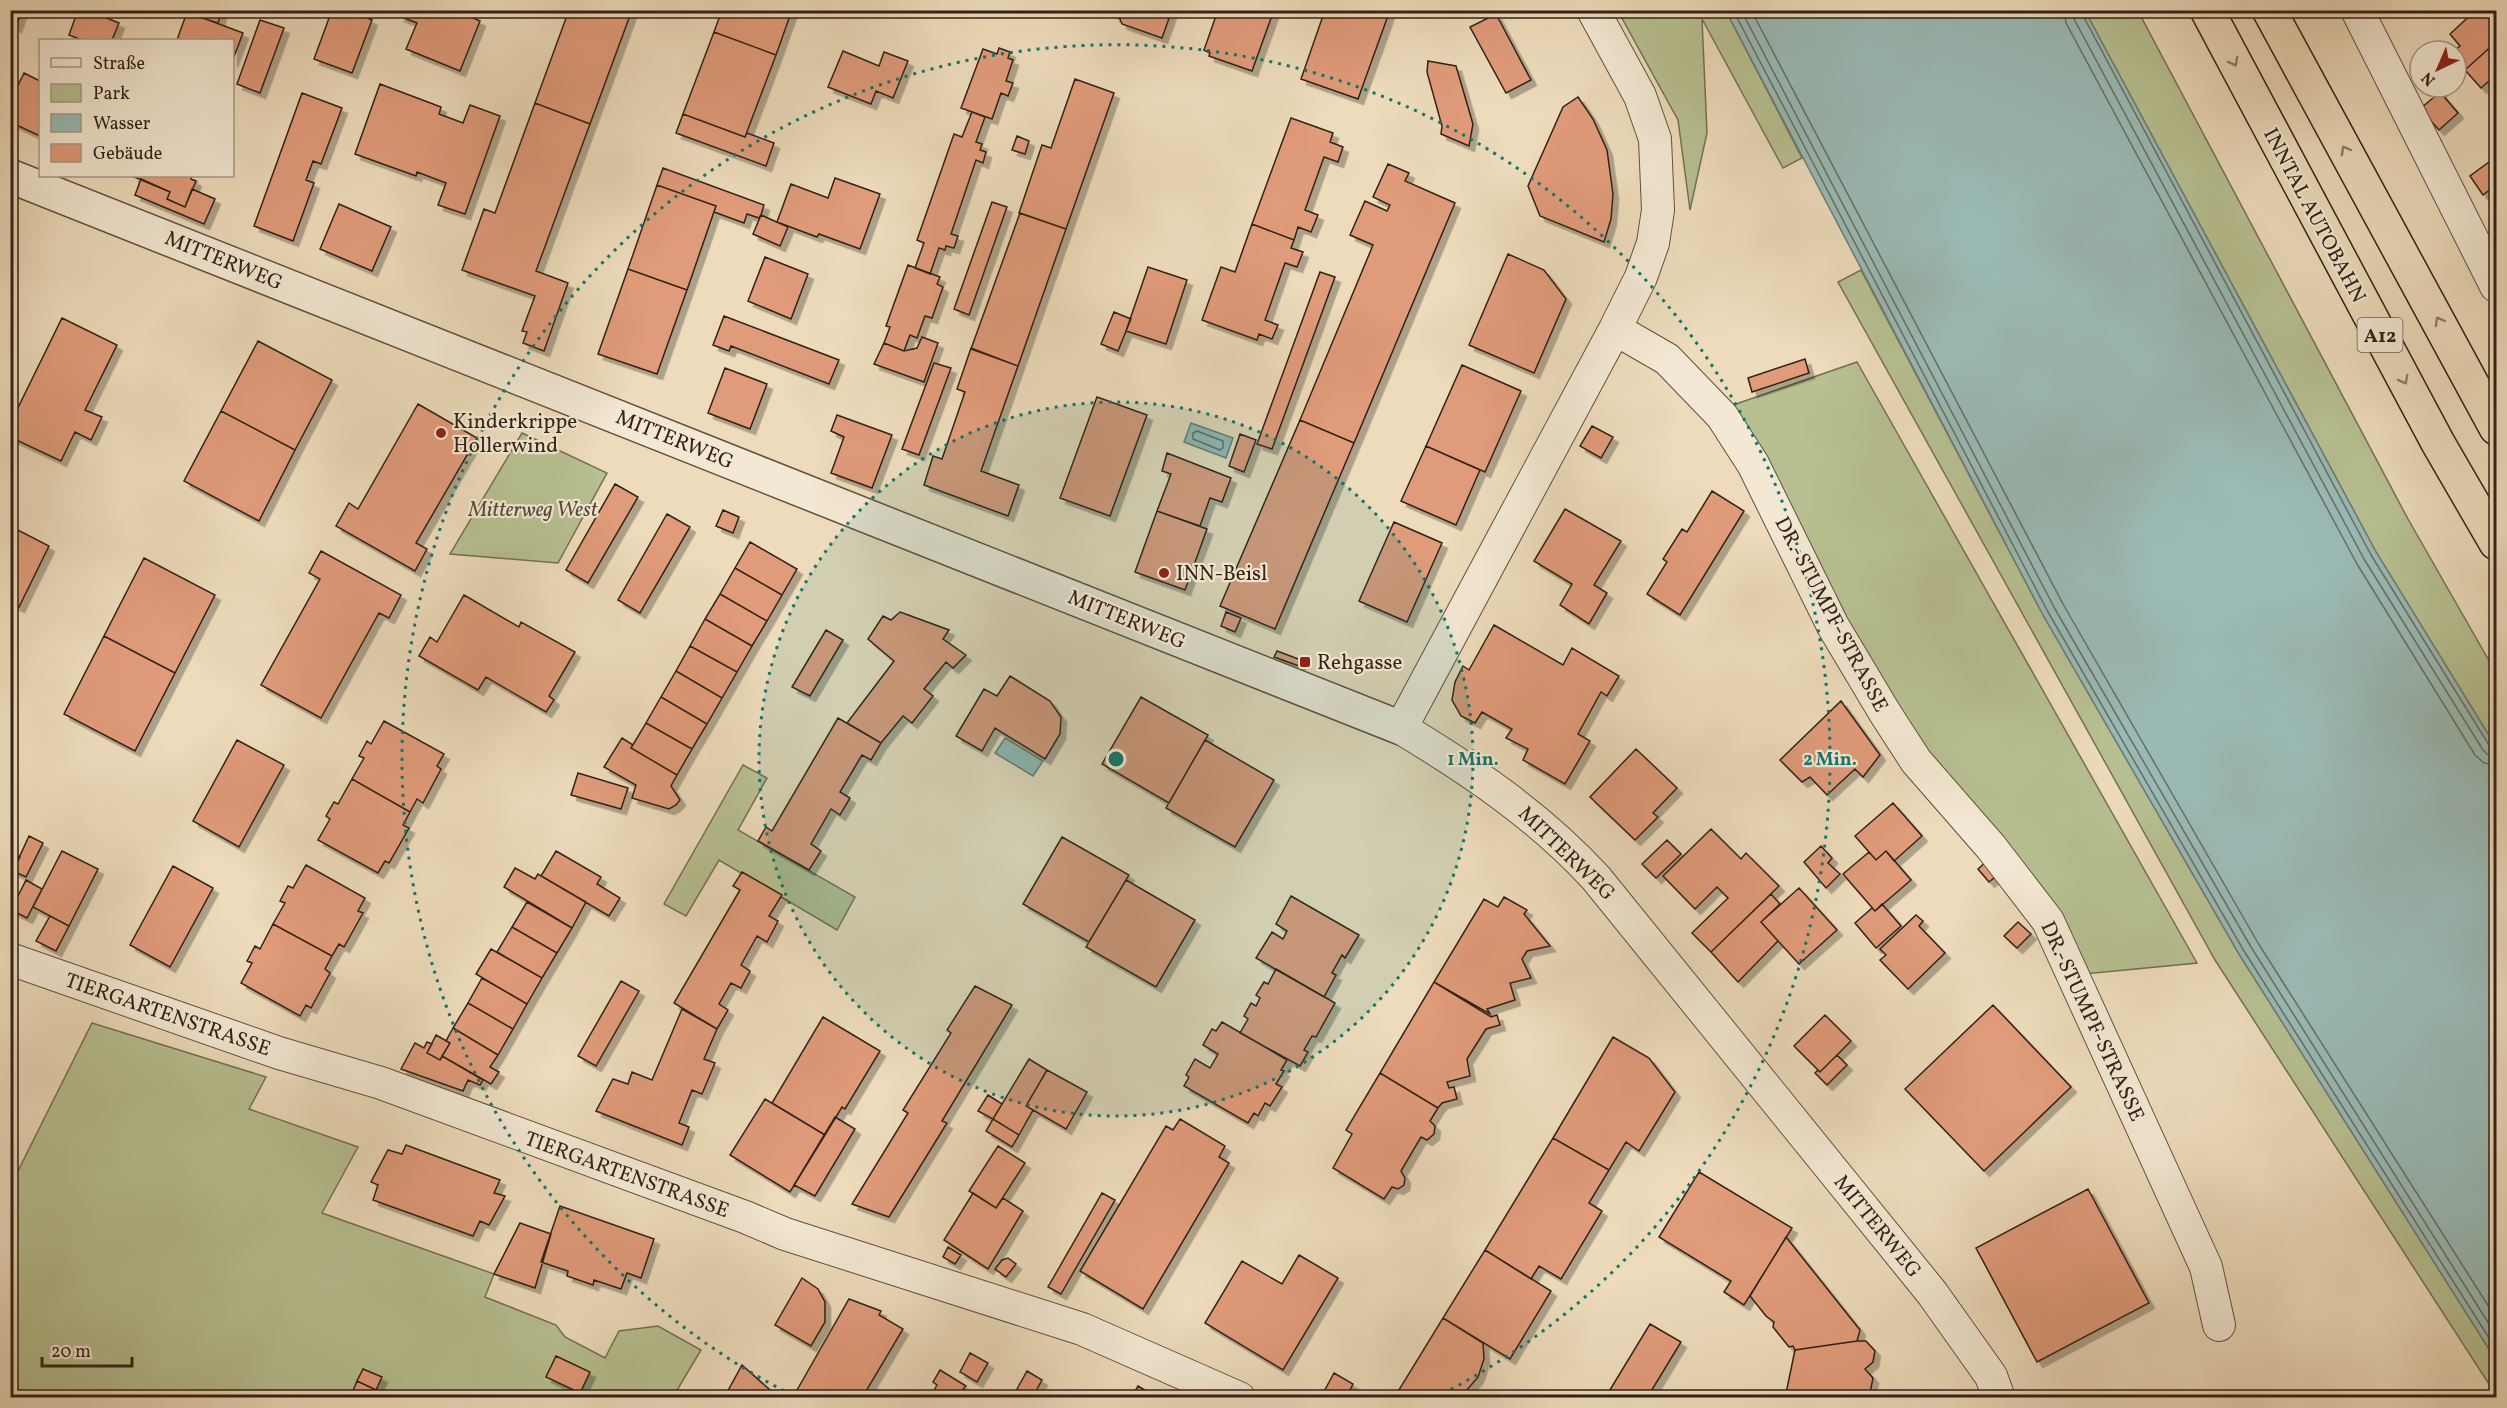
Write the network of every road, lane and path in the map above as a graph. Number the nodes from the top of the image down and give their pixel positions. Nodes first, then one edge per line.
1 (1593, 10) edge
2 (2207, 10) edge
3 (2269, 10) edge
4 (2357, 10) edge
5 (10, 176) edge
6 (2496, 286) edge
7 (1615, 329) junction
8 (2496, 428) edge
9 (2496, 543) edge
10 (1401, 728) junction
11 (10, 959) edge
12 (2218, 1325) dead end
13 (1239, 1398) edge
14 (1999, 1398) edge

1 - 7 street
2 -> 9 highway, INNTAL AUTOBAHN / A12
8 -> 3 highway, A12
4 - 6 street
5 - 10 street, MITTERWEG
7 - 10 street
7 - 12 street, DR.-STUMPF-STRASSE
10 - 14 street, MITTERWEG
11 - 13 street, TIERGARTENSTRASSE

